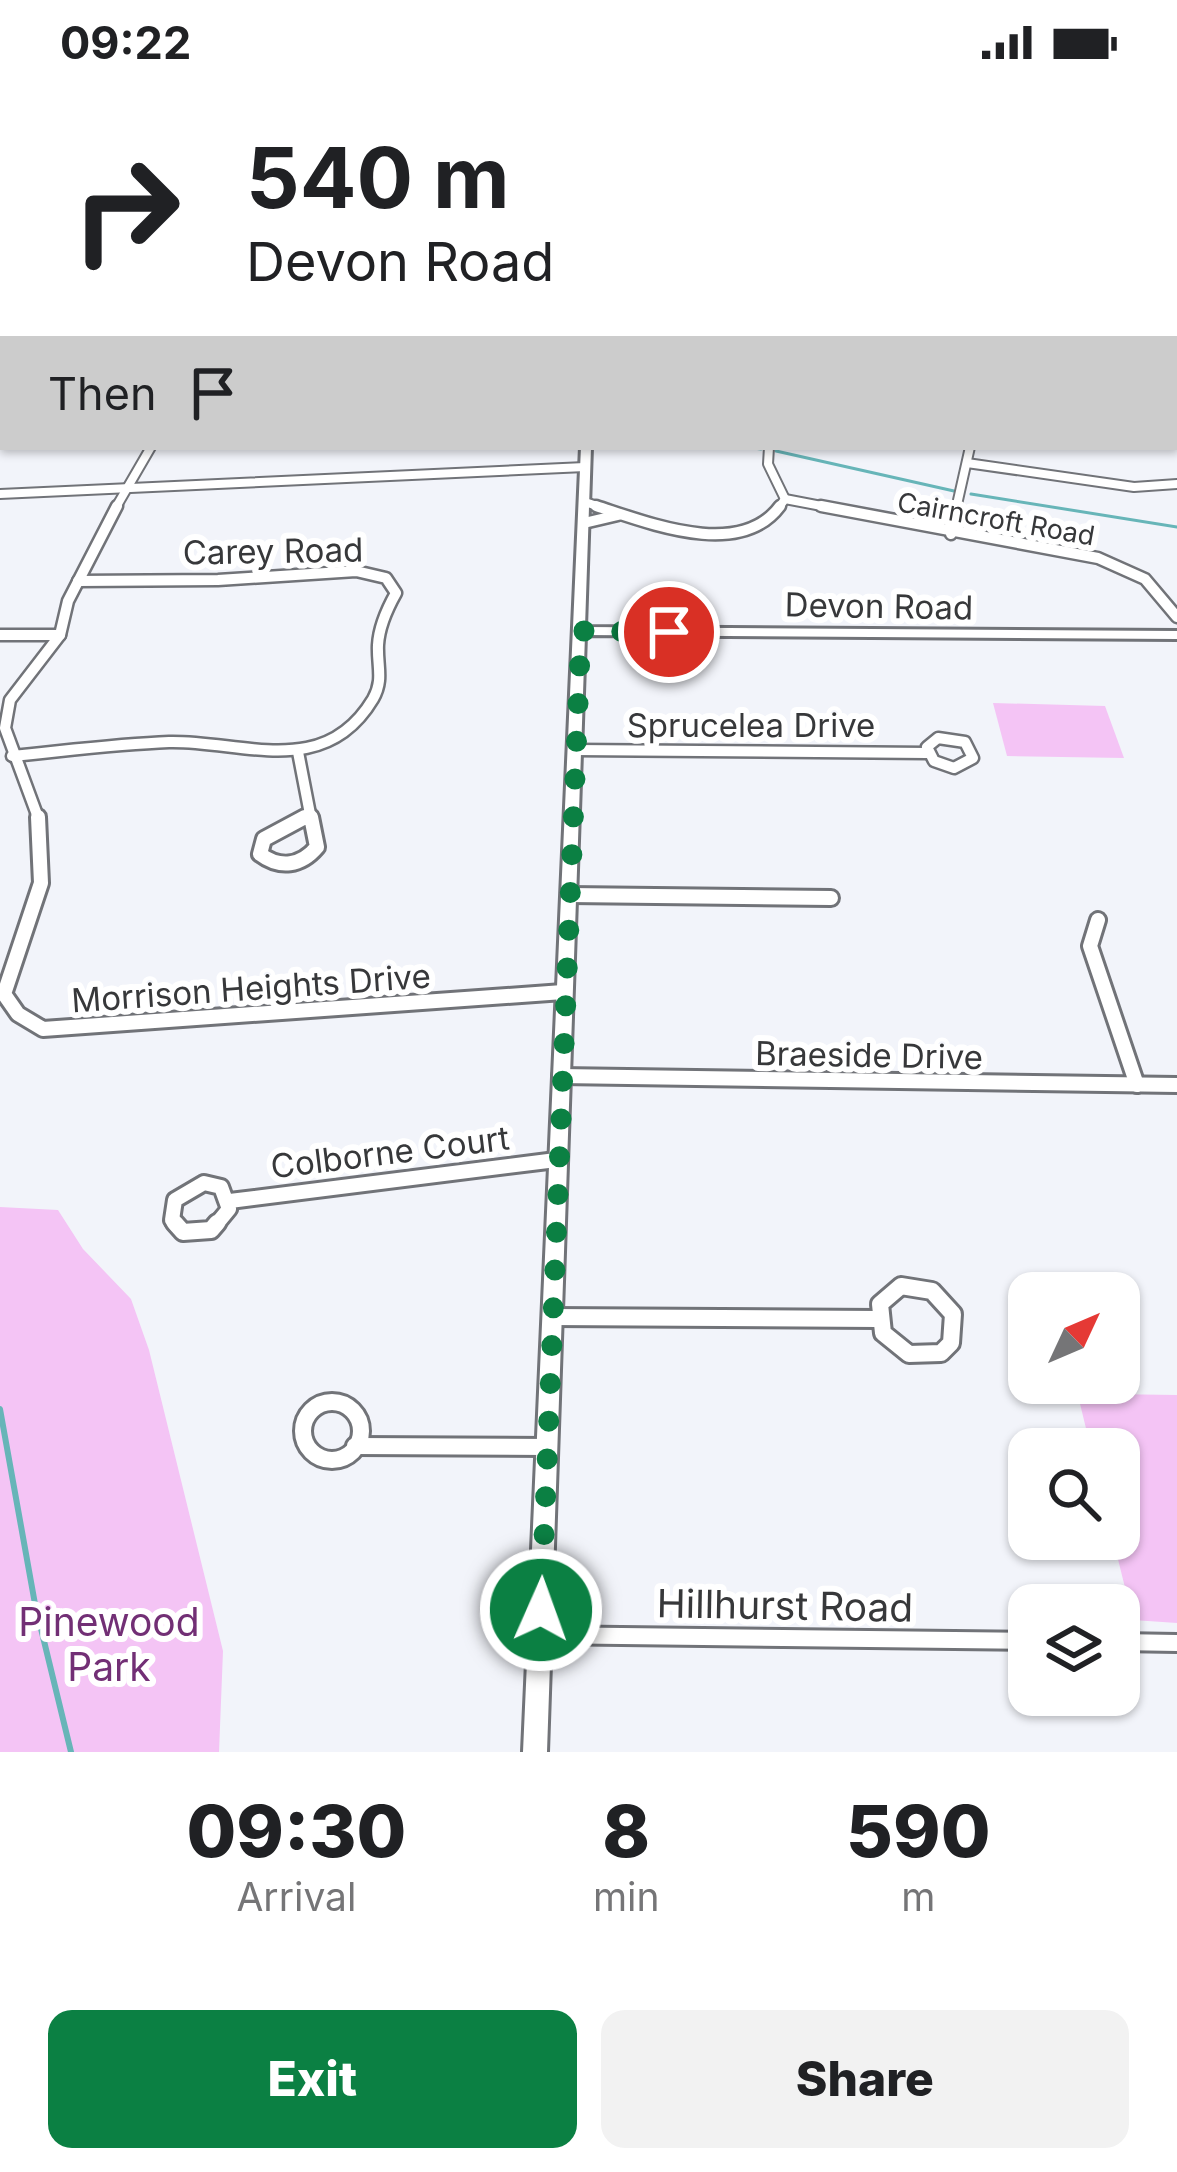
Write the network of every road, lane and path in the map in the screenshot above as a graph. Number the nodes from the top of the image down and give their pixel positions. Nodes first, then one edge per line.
1 (149, 450) edge
2 (586, 450) edge
3 (769, 450) edge
4 (969, 450) edge
5 (967, 463) junction
6 (585, 467) junction
7 (1177, 484) edge
8 (128, 488) junction
9 (0, 494) edge
10 (785, 500) junction
11 (584, 502) junction
12 (625, 514) junction
13 (584, 523) junction
14 (951, 534) junction
15 (78, 581) junction
16 (1177, 617) edge
17 (581, 631) junction
18 (0, 635) edge
19 (60, 635) junction
20 (1177, 635) edge
21 (575, 750) junction
22 (298, 752) junction
23 (927, 753) dead end
24 (12, 756) junction
25 (311, 814) junction
26 (569, 895) junction
27 (831, 898) dead end
28 (1098, 920) dead end
29 (563, 992) junction
30 (560, 1076) junction
31 (1136, 1085) junction
32 (1177, 1085) edge
33 (556, 1160) junction
34 (230, 1201) dead end
35 (551, 1317) junction
36 (878, 1318) junction
37 (355, 1446) dead end
38 (548, 1448) junction
39 (540, 1635) junction
40 (1008, 1641) edge
41 (1140, 1642) edge
42 (1177, 1643) edge
43 (535, 1752) edge

1 - 8 street, Morrison Heights Drive
2 - 6 street
3 - 10 street
4 - 5 street
5 - 7 street
5 - 14 street
6 - 8 street
6 - 11 street
8 - 9 street
8 - 15 street, Morrison Heights Drive
10 - 12 street
10 - 14 street, Cairncroft Road
11 - 12 street
11 - 13 street
12 - 13 street
13 - 17 street
14 - 16 street, Cairncroft Road
15 - 19 street, Morrison Heights Drive
15 - 22 street, Carey Road
17 - 20 street, Devon Road
17 - 21 street
18 - 19 street
19 - 24 street, Morrison Heights Drive
21 - 23 street, Sprucelea Drive
21 - 26 street
22 - 24 street, Carey Road
22 - 25 street
24 - 29 street, Morrison Heights Drive
25 - 25 street
26 - 27 street
26 - 29 street
28 - 31 street
29 - 30 street
30 - 31 street, Braeside Drive
30 - 33 street
31 - 32 street, Braeside Drive
33 - 34 street, Colborne Court
33 - 35 street
35 - 36 street
35 - 38 street
36 - 36 street
37 - 38 street
38 - 39 street
39 - 40 street, Hillhurst Road
39 - 43 street
41 - 42 street

